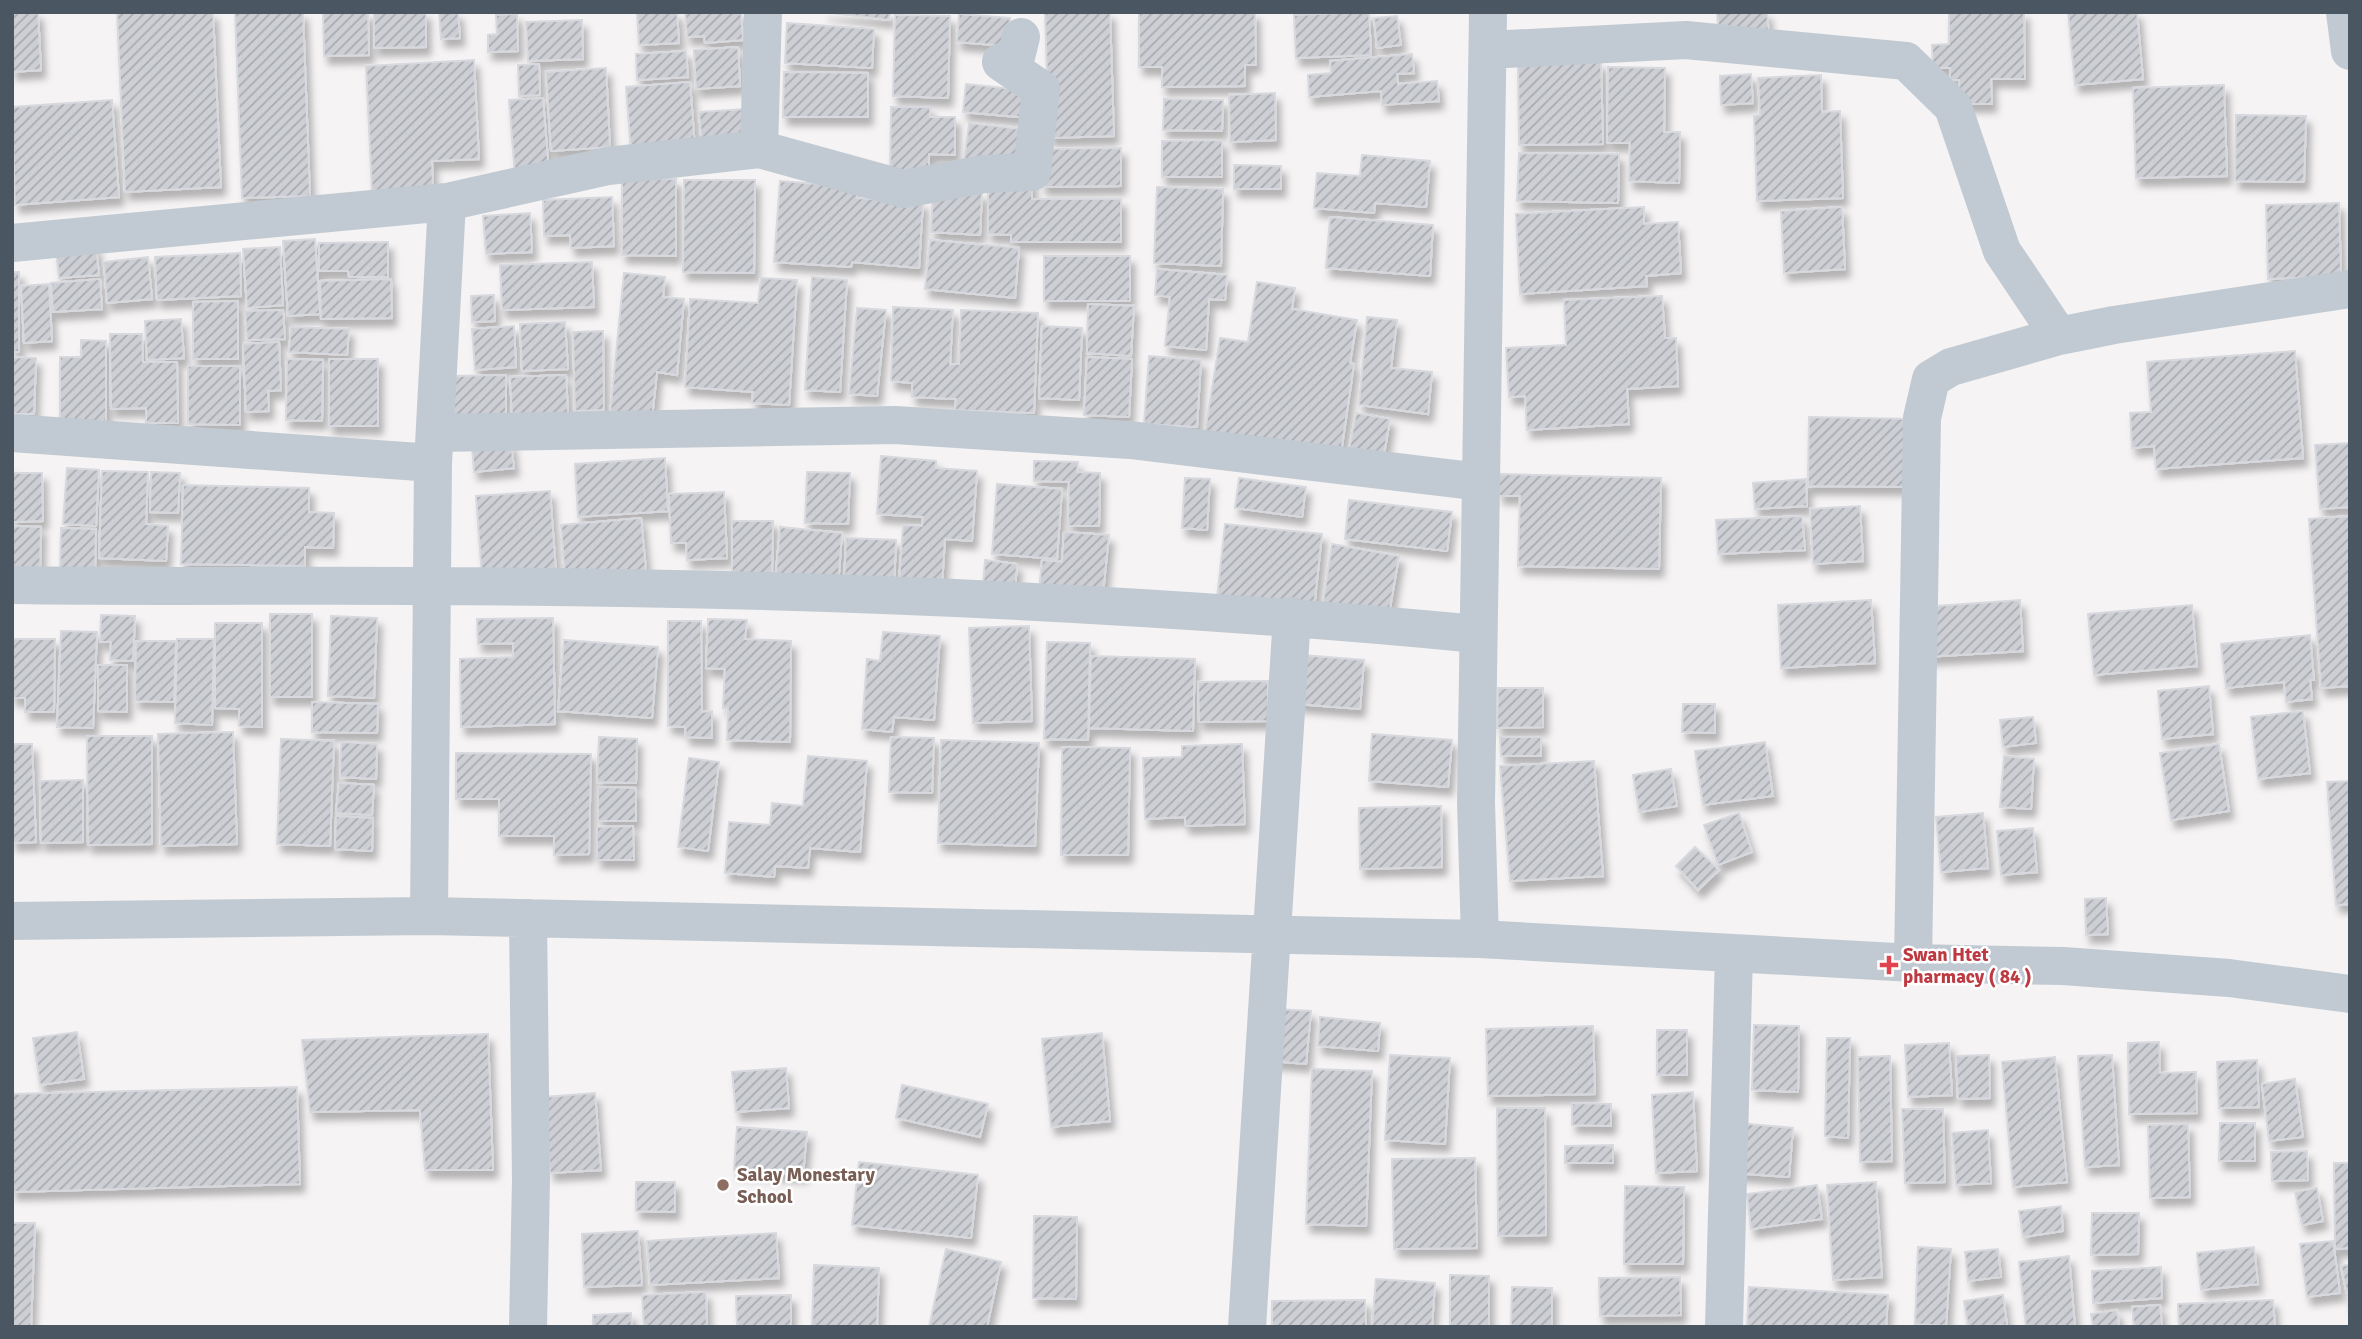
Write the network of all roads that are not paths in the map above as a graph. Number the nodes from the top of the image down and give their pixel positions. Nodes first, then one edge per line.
1 (763, 12) edge
2 (1488, 12) edge
3 (2345, 12) edge
4 (1021, 37) dead end
5 (1488, 50) junction
6 (2350, 51) edge
7 (760, 149) junction
8 (447, 202) junction
9 (12, 243) edge
10 (2350, 289) edge
11 (2059, 336) junction
12 (12, 433) edge
13 (434, 448) junction
14 (1481, 482) junction
15 (12, 585) edge
16 (433, 586) junction
17 (1292, 616) junction
18 (1477, 634) junction
19 (429, 916) junction
20 (528, 918) junction
21 (12, 921) edge
22 (1273, 935) junction
23 (1480, 939) junction
24 (1734, 953) junction
25 (1913, 963) junction
26 (2350, 994) edge
27 (528, 1327) edge
28 (1247, 1327) edge
29 (1724, 1327) edge

1 - 7 street
2 - 5 street
3 - 6 street
4 - 7 street
5 - 11 street
5 - 14 street
7 - 8 street
8 - 9 street
8 - 13 street
10 - 11 street
11 - 25 street
12 - 13 street
13 - 14 street
13 - 16 street
14 - 18 street
15 - 16 street
16 - 17 street
16 - 19 street
17 - 18 street
17 - 22 street
18 - 23 street
19 - 20 street
19 - 21 street
20 - 22 street
20 - 27 street
22 - 23 street
22 - 28 street
23 - 24 street
24 - 25 street
24 - 29 street
25 - 26 street

